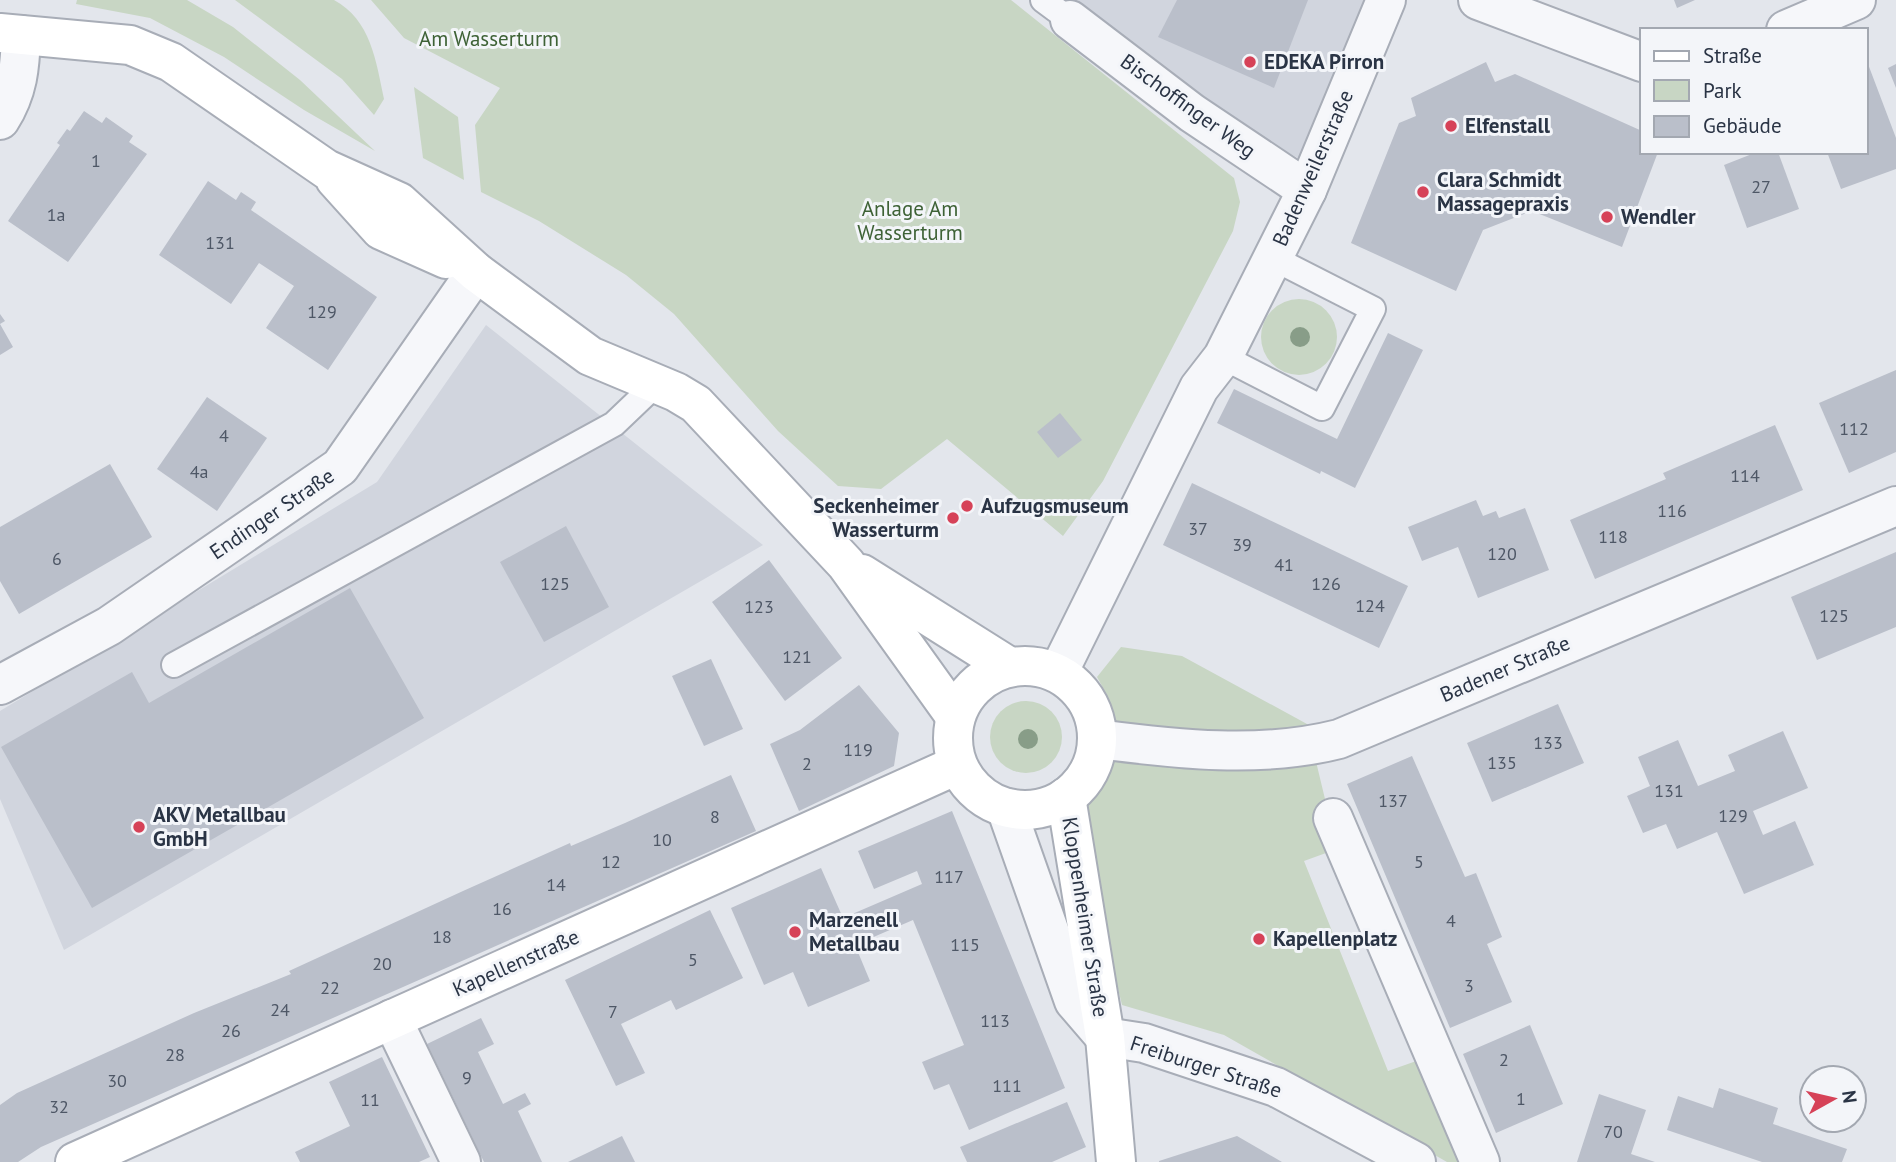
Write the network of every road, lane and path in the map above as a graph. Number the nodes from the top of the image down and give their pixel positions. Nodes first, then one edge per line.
1 (1386, 0) edge
2 (1478, 0) edge
3 (1856, 0) edge
4 (1057, 10) edge
5 (1791, 28) edge
6 (11, 34) edge
7 (1640, 61) edge
8 (0, 120) edge
9 (1307, 190) junction
10 (1273, 258) junction
11 (477, 272) junction
12 (1223, 357) junction
13 (657, 383) junction
14 (1896, 506) edge
15 (846, 564) junction
16 (173, 665) dead end
17 (1008, 666) junction
18 (1058, 673) junction
19 (0, 685) edge
20 (956, 716) junction
21 (1097, 739) junction
22 (957, 765) junction
23 (1066, 797) junction
24 (1006, 808) junction
25 (1333, 818) dead end
26 (392, 1019) junction
27 (1105, 1037) junction
28 (75, 1162) edge
29 (461, 1162) edge
30 (1116, 1162) edge
31 (1416, 1162) edge
32 (1479, 1162) edge

1 - 9 street, Badenweilerstraße
2 - 7 street
3 - 5 street
4 - 9 street, Bischoffinger Weg
6 - 8 street
6 - 11 street
9 - 10 street, Badenweilerstraße
10 - 12 street, Badenweilerstraße
10 - 12 lane, Badenweilerstraße
11 - 13 street
11 - 19 street, Endinger Straße
12 - 18 street, Badenweilerstraße
13 - 15 street
13 - 16 lane
14 - 21 street, Badener Straße
15 - 17 street
15 - 20 street
17 - 18 street
17 - 20 street
18 - 21 street
20 - 22 street
21 - 23 street, Kloppenheimer Straße
22 - 24 street
22 - 26 street, Kapellenstraße
23 - 24 street, Kloppenheimer Straße
23 - 27 street, Kloppenheimer Straße
24 - 27 street, Kloppenheimer Straße
25 - 32 street
26 - 28 street, Kapellenstraße
26 - 29 street
27 - 30 street, Kloppenheimer Straße
27 - 31 street, Freiburger Straße

